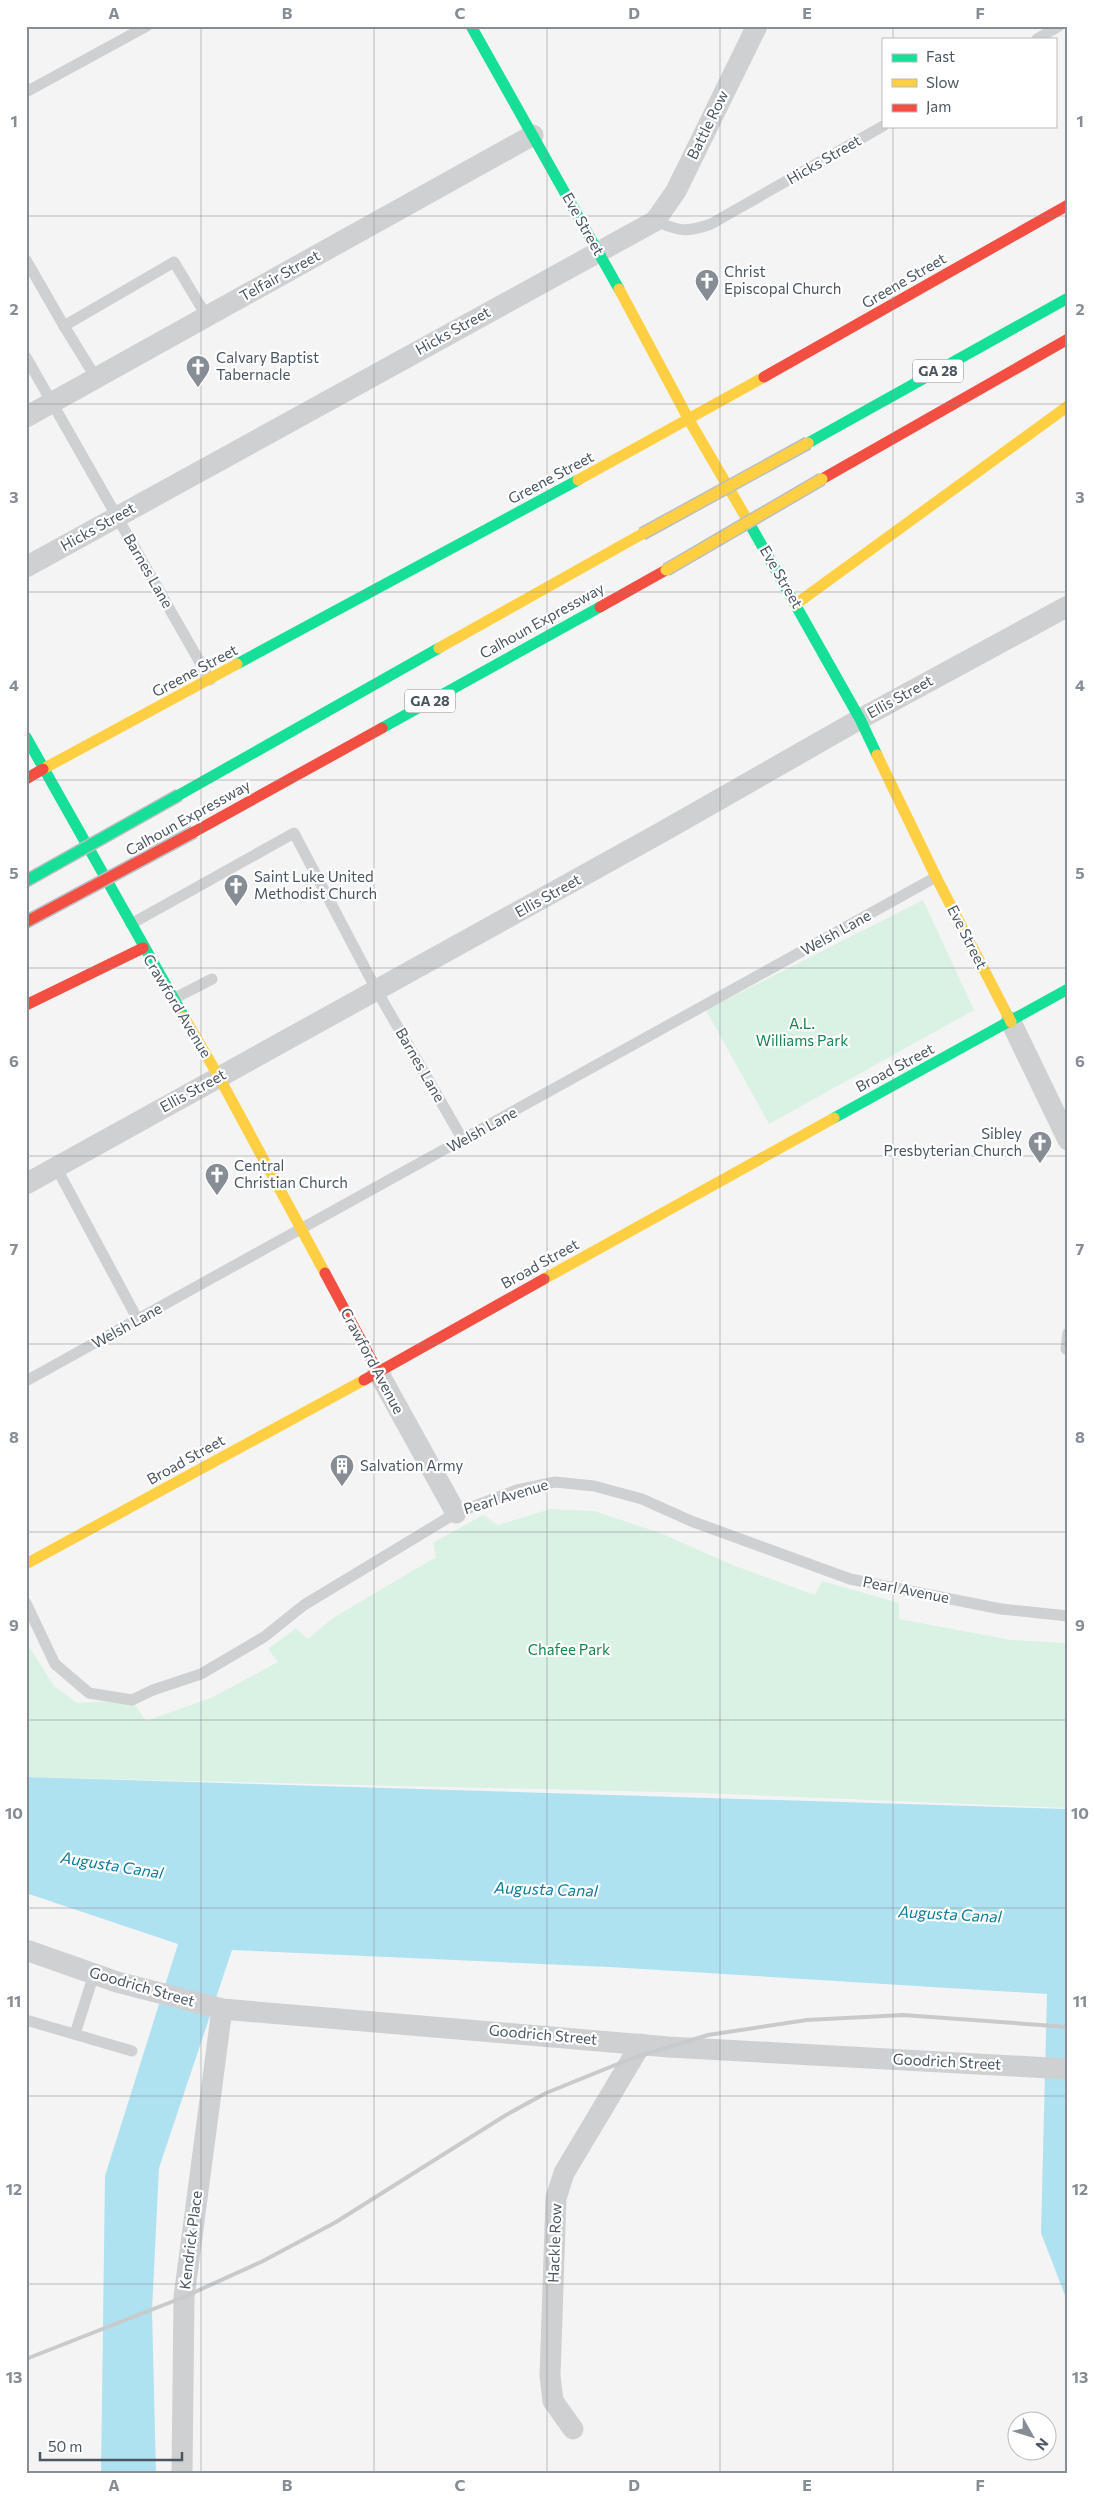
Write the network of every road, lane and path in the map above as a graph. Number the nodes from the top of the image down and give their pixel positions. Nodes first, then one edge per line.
1 (147, 26) edge
2 (471, 26) edge
3 (757, 26) edge
4 (1059, 26) edge
5 (1039, 38) edge
6 (26, 92) edge
7 (882, 127) edge
8 (534, 134) junction
9 (1068, 206) edge
10 (655, 221) junction
11 (599, 251) junction
12 (26, 260) edge
13 (1068, 298) edge
14 (207, 317) junction
15 (64, 326) junction
16 (1068, 339) edge
17 (26, 357) edge
18 (96, 378) junction
19 (54, 402) junction
20 (1068, 406) edge
21 (26, 417) edge
22 (689, 420) junction
23 (117, 516) junction
24 (26, 567) edge
25 (796, 604) junction
26 (1068, 606) edge
27 (210, 680) junction
28 (860, 719) junction
29 (26, 737) edge
30 (43, 769) junction
31 (26, 779) edge
32 (936, 877) junction
33 (26, 880) edge
34 (26, 922) edge
35 (131, 924) junction
36 (143, 948) junction
37 (212, 979) dead end
38 (1068, 989) edge
39 (377, 990) junction
40 (173, 999) junction
41 (26, 1005) edge
42 (1011, 1022) junction
43 (220, 1077) junction
44 (464, 1140) junction
45 (1068, 1140) edge
46 (56, 1167) junction
47 (26, 1184) edge
48 (302, 1230) junction
49 (138, 1320) junction
50 (1068, 1333) edge
51 (1068, 1347) edge
52 (378, 1372) junction
53 (26, 1381) edge
54 (456, 1513) junction
55 (26, 1564) edge
56 (26, 1603) edge
57 (1068, 1616) edge
58 (26, 1950) edge
59 (94, 1974) junction
60 (221, 2009) junction
61 (26, 2020) edge
62 (75, 2034) junction
63 (641, 2044) junction
64 (132, 2051) dead end
65 (1068, 2069) edge
66 (573, 2429) dead end
67 (182, 2473) edge

1 - 6 lane
2 - 8 main road, Eve Street
3 - 10 street, Battle Row
4 - 5 lane
7 - 10 lane, Hicks Street
8 - 11 main road, Eve Street
8 - 14 street, Telfair Street
9 - 22 main road, Greene Street
10 - 11 street, Hicks Street
11 - 22 main road, Eve Street
11 - 23 street, Hicks Street
12 - 15 lane
13 - 33 main road, Calhoun Expressway / GA 28, bridge
14 - 15 lane
14 - 18 street, Telfair Street
15 - 18 lane
16 - 34 main road, Calhoun Expressway / GA 28, bridge
17 - 19 lane, Barnes Lane
18 - 19 street, Telfair Street
19 - 21 street, Telfair Street
19 - 23 lane, Barnes Lane
20 - 25 main road
22 - 25 main road, Eve Street
22 - 27 main road, Greene Street
23 - 24 street, Hicks Street
23 - 27 lane, Barnes Lane
25 - 28 main road, Eve Street
26 - 28 street, Ellis Street
27 - 30 main road, Greene Street
28 - 32 main road, Eve Street
28 - 39 street, Ellis Street
29 - 30 main road, Crawford Avenue
30 - 31 main road, Greene Street
30 - 35 main road, Crawford Avenue
32 - 42 main road, Eve Street
32 - 44 lane, Welsh Lane
35 - 36 main road, Crawford Avenue
35 - 39 lane, Barnes Lane
36 - 40 main road, Crawford Avenue
36 - 41 main road
37 - 40 lane
38 - 42 main road, Broad Street
39 - 43 street, Ellis Street
39 - 44 lane, Barnes Lane
40 - 43 main road, Crawford Avenue
42 - 45 street, Eve Street
42 - 52 main road, Broad Street
43 - 46 street, Ellis Street
43 - 48 main road, Crawford Avenue
44 - 48 lane, Welsh Lane
46 - 47 street, Ellis Street
46 - 49 lane
48 - 49 lane, Welsh Lane
48 - 52 main road, Crawford Avenue
49 - 53 lane, Welsh Lane
50 - 51 lane
52 - 54 street, Crawford Avenue
52 - 55 main road, Broad Street
54 - 56 lane, Pearl Avenue
54 - 57 lane, Pearl Avenue
58 - 59 street, Goodrich Street
59 - 60 street, Goodrich Street
59 - 62 lane
60 - 63 street, Goodrich Street
60 - 67 street, Kendrick Place
61 - 62 lane
62 - 64 lane
63 - 65 street, Goodrich Street
63 - 66 street, Hackle Row

